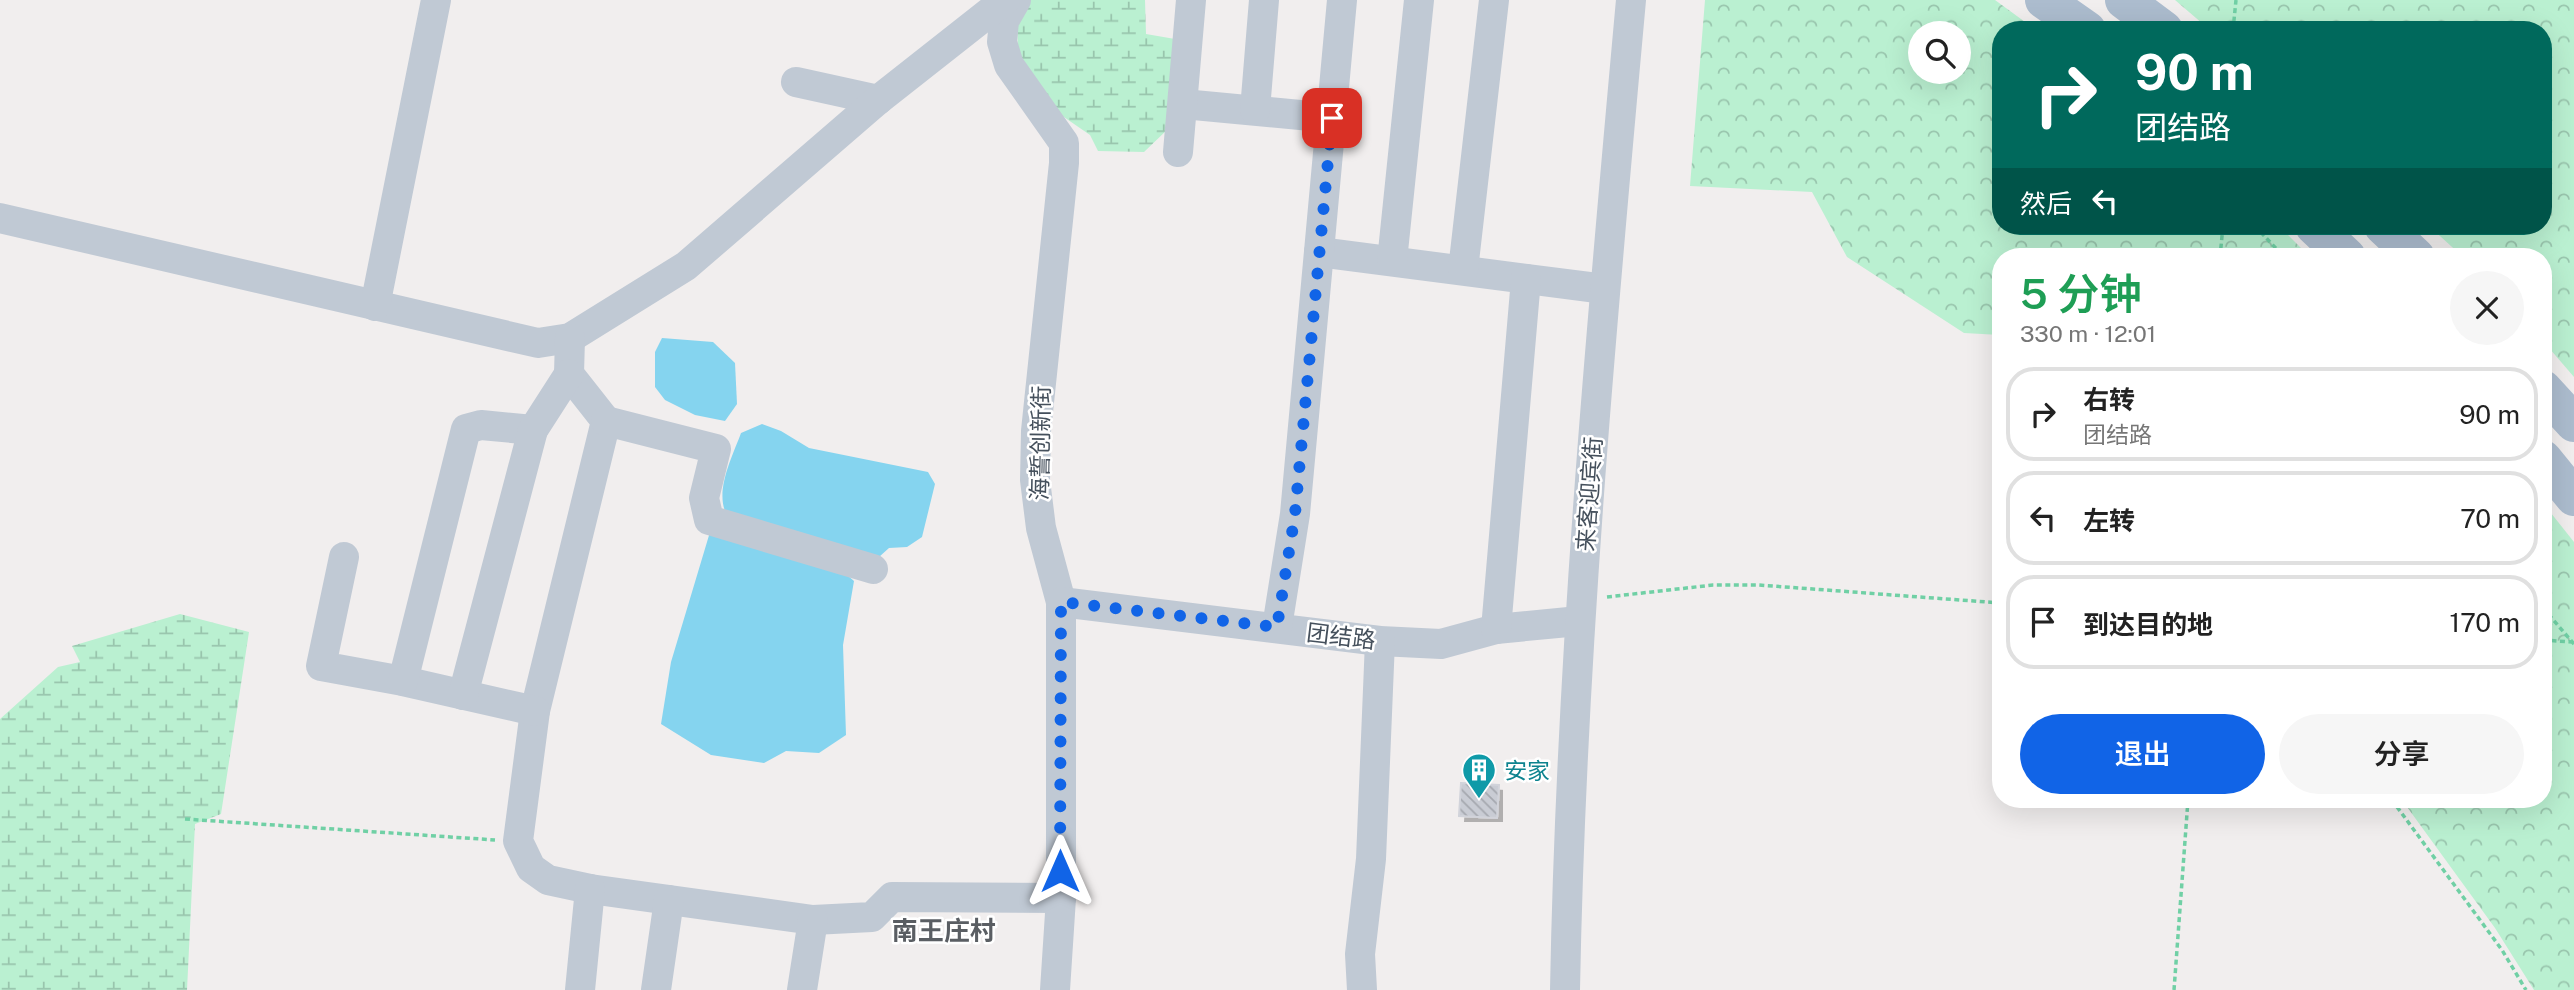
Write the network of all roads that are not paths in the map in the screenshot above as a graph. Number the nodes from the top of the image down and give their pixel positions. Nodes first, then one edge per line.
1 (436, 0) edge
2 (1191, 0) edge
3 (1264, 0) edge
4 (1342, 0) edge
5 (1419, 0) edge
6 (1494, 0) edge
7 (1631, 0) edge
8 (2044, 0) edge
9 (2124, 0) edge
10 (1003, 2) edge
11 (2074, 21) edge
12 (2152, 21) edge
13 (937, 53) junction
14 (1009, 65) junction
15 (796, 82) dead end
16 (878, 100) junction
17 (1183, 104) junction
18 (1255, 110) junction
19 (1332, 118) junction
20 (1178, 152) dead end
21 (0, 218) edge
22 (2324, 235) edge
23 (2393, 235) edge
24 (2337, 248) edge
25 (2406, 248) edge
26 (1319, 252) junction
27 (1392, 261) junction
28 (1463, 270) junction
29 (1526, 279) junction
30 (1605, 289) junction
31 (375, 306) junction
32 (570, 338) junction
33 (569, 374) junction
34 (2552, 399) edge
35 (606, 421) junction
36 (2574, 423) edge
37 (533, 430) junction
38 (2552, 470) edge
39 (2574, 497) edge
40 (344, 557) dead end
41 (873, 569) dead end
42 (1061, 602) junction
43 (1580, 610) junction
44 (1277, 627) junction
45 (1496, 629) junction
46 (1380, 641) junction
47 (402, 681) junction
48 (463, 695) junction
49 (535, 711) junction
50 (590, 889) junction
51 (1060, 898) junction
52 (669, 900) junction
53 (813, 920) junction
54 (580, 990) edge
55 (656, 990) edge
56 (802, 990) edge
57 (1055, 990) edge
58 (1362, 990) edge
59 (1565, 990) edge

1 - 31 street
2 - 17 street
3 - 18 street
4 - 19 street
5 - 27 street
6 - 28 street
7 - 30 street, 来客迎宾街
8 - 11 main road
9 - 12 main road
10 - 13 street
10 - 14 street, 海誓创新街
13 - 14 street
13 - 16 street
14 - 42 street, 海誓创新街
15 - 16 street
16 - 32 street
17 - 18 street
17 - 20 street
18 - 19 street
19 - 26 street
21 - 31 street
22 - 24 main road
23 - 25 main road
26 - 27 street
26 - 44 street
27 - 28 street
28 - 29 street
29 - 30 street
29 - 45 street
30 - 43 street, 来客迎宾街
31 - 32 street
32 - 33 street
33 - 35 street
33 - 37 street
34 - 36 main road
35 - 41 street
35 - 49 street
37 - 47 street
37 - 48 street
38 - 39 main road
40 - 47 street
42 - 44 street, 团结路
42 - 51 street, 海誓创新街
43 - 45 street, 团结路
43 - 59 street, 来客迎宾街
44 - 46 street, 团结路
45 - 46 street, 团结路
46 - 58 street
47 - 48 street
48 - 49 street
49 - 50 street
50 - 52 street
50 - 54 street
51 - 53 street
51 - 57 street, 海誓创新街
52 - 53 street
52 - 55 street
53 - 56 street

